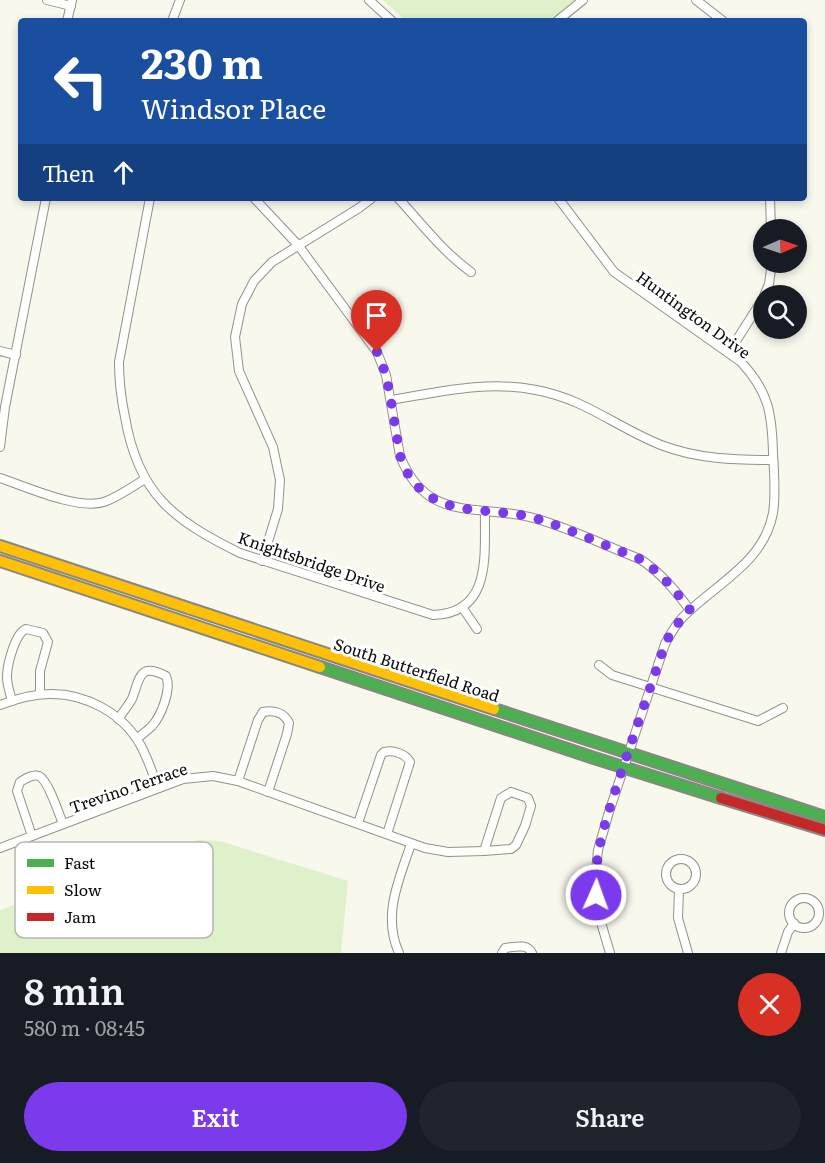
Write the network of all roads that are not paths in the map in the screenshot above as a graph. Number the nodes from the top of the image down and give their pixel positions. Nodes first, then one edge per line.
1 (47, 0) edge
2 (180, 0) edge
3 (369, 0) edge
4 (583, 0) edge
5 (696, 0) edge
6 (71, 3) edge
7 (68, 18) edge
8 (173, 18) edge
9 (389, 18) edge
10 (561, 18) edge
11 (719, 18) edge
12 (45, 201) edge
13 (149, 201) edge
14 (257, 201) edge
15 (368, 201) edge
16 (401, 201) edge
17 (560, 201) edge
18 (770, 201) edge
19 (771, 219) edge
20 (298, 245) junction
21 (471, 272) dead end
22 (753, 314) edge
23 (0, 351) edge
24 (729, 352) junction
25 (16, 355) junction
26 (391, 400) junction
27 (0, 447) edge
28 (774, 460) junction
29 (0, 478) edge
30 (145, 479) junction
31 (485, 512) junction
32 (0, 546) edge
33 (0, 561) edge
34 (262, 561) junction
35 (462, 607) junction
36 (690, 610) junction
37 (477, 628) dead end
38 (599, 665) dead end
39 (650, 687) junction
40 (40, 694) junction
41 (12, 701) junction
42 (0, 705) edge
43 (783, 708) dead end
44 (118, 718) junction
45 (136, 739) junction
46 (628, 753) junction
47 (623, 766) junction
48 (238, 781) junction
49 (158, 788) junction
50 (268, 792) junction
51 (825, 817) edge
52 (63, 824) junction
53 (358, 824) junction
54 (825, 830) edge
55 (387, 834) junction
56 (32, 836) junction
57 (15, 842) edge
58 (16, 842) edge
59 (411, 844) junction
60 (0, 848) edge
61 (484, 851) junction
62 (679, 889) dead end
63 (794, 923) dead end
64 (399, 953) edge
65 (502, 953) edge
66 (531, 953) edge
67 (610, 953) edge
68 (688, 953) edge
69 (781, 953) edge

1 - 6 street
2 - 8 street
3 - 9 street
4 - 10 street
5 - 11 street
6 - 7 street
12 - 25 street
13 - 30 street, Knightsbridge Drive
14 - 20 street
15 - 20 street
16 - 21 street
17 - 24 street, Huntington Drive
18 - 19 street
20 - 26 street
20 - 34 street
22 - 24 street
23 - 25 street
24 - 28 street, Huntington Drive
25 - 27 street
26 - 28 street
26 - 31 street
28 - 36 street, Huntington Drive
29 - 30 street
30 - 34 street, Knightsbridge Drive
31 - 35 street
31 - 36 street
32 - 46 main road, South Butterfield Road
33 - 47 main road, South Butterfield Road
34 - 35 street, Knightsbridge Drive
35 - 37 street
36 - 39 street, Huntington Drive
38 - 39 street
39 - 43 street
39 - 46 street, Huntington Drive
40 - 41 street
40 - 41 street
40 - 44 street
41 - 42 street
44 - 45 street
44 - 45 street
45 - 49 street
46 - 47 street, Huntington Drive
46 - 51 main road, South Butterfield Road
47 - 54 main road, South Butterfield Road
47 - 67 street, Huntington Drive
48 - 49 street, Trevino Terrace
48 - 50 street, Trevino Terrace
48 - 50 street
49 - 52 street, Trevino Terrace
50 - 53 street, Trevino Terrace
52 - 56 street, Trevino Terrace
52 - 56 street, Trevino Terrace
53 - 55 street, Trevino Terrace
53 - 55 street
55 - 59 street, Trevino Terrace
56 - 58 street, Trevino Terrace
57 - 60 street, Trevino Terrace
59 - 61 street, Trevino Terrace
59 - 64 street
61 - 61 street, Trevino Terrace
62 - 68 street
63 - 69 street
65 - 66 street

